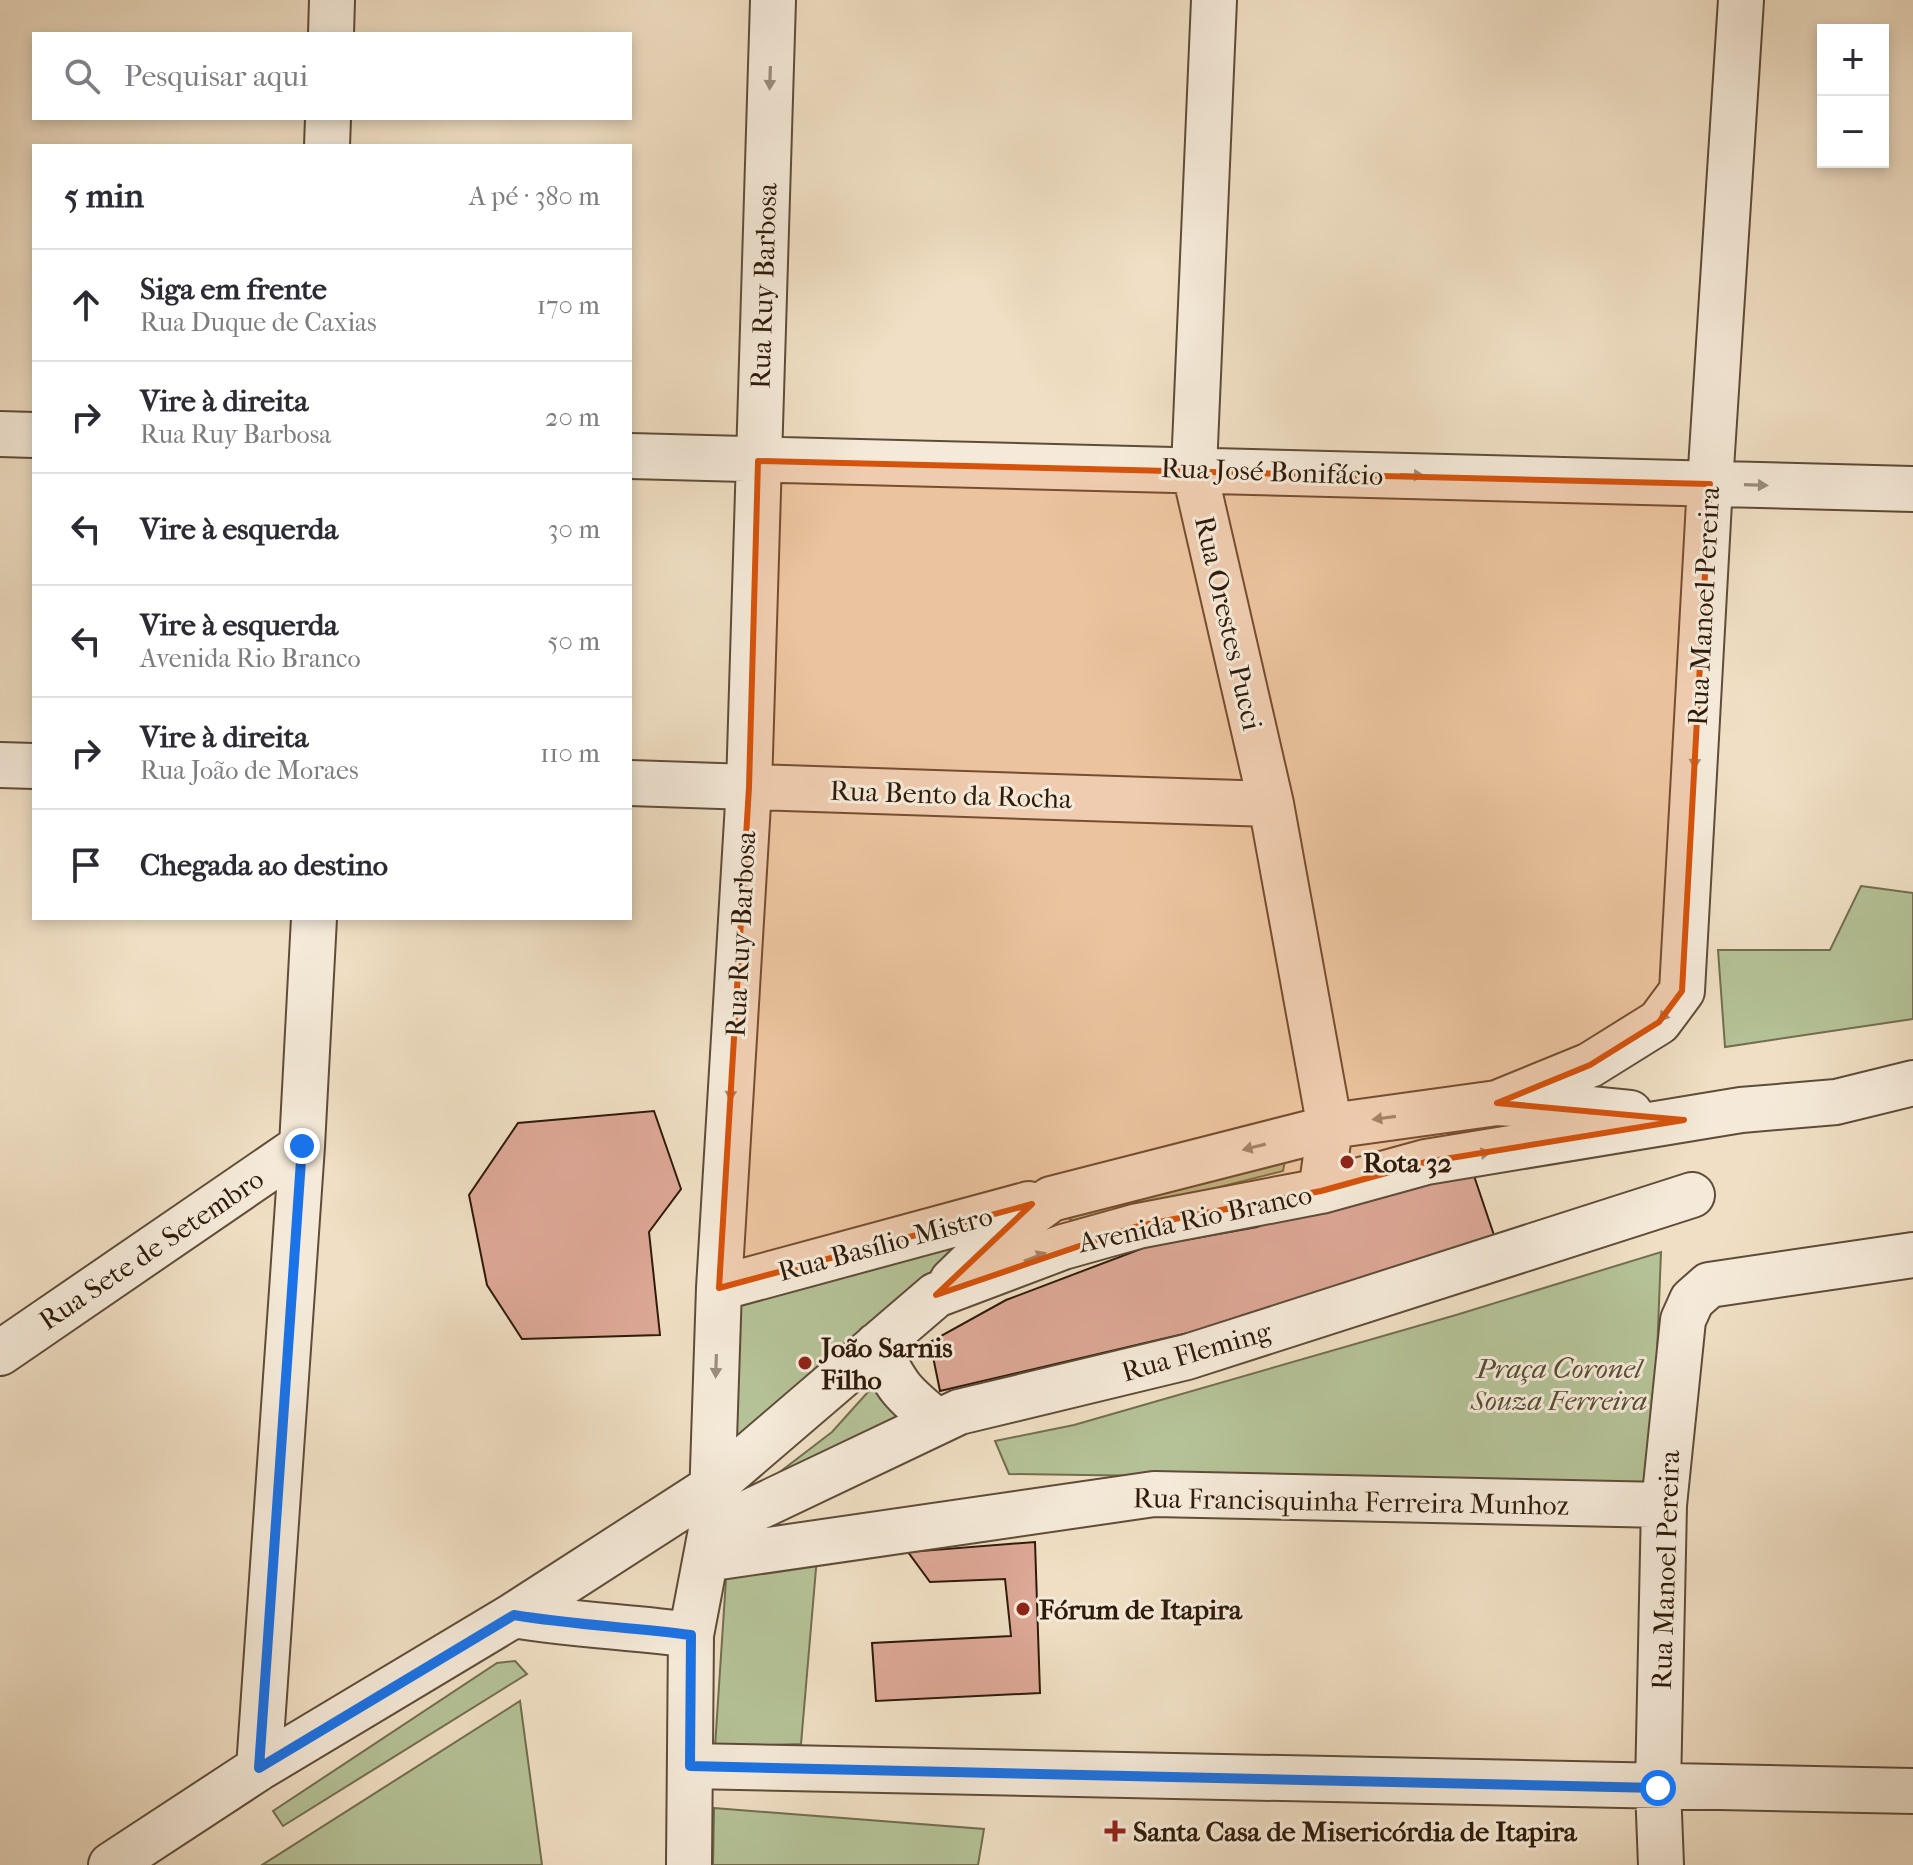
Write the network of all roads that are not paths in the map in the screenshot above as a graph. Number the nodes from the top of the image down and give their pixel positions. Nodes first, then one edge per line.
1 (332, 0) edge
2 (773, 0) edge
3 (1214, 0) edge
4 (1741, 0) edge
5 (331, 32) edge
6 (328, 120) edge
7 (327, 144) edge
8 (0, 434) edge
9 (32, 435) edge
10 (632, 456) edge
11 (758, 461) junction
12 (1194, 469) junction
13 (1710, 484) junction
14 (1913, 489) edge
15 (0, 765) edge
16 (32, 766) edge
17 (632, 783) edge
18 (749, 787) junction
19 (1271, 804) junction
20 (314, 920) edge
21 (1913, 1083) edge
22 (1497, 1103) junction
23 (1684, 1120) junction
24 (1330, 1128) junction
25 (302, 1146) junction
26 (1321, 1191) junction
27 (1692, 1195) dead end
28 (1051, 1199) junction
29 (1913, 1255) edge
30 (719, 1288) junction
31 (936, 1295) junction
32 (877, 1345) junction
33 (0, 1353) edge
34 (938, 1422) junction
35 (1664, 1505) junction
36 (709, 1525) junction
37 (514, 1615) junction
38 (691, 1635) junction
39 (690, 1766) junction
40 (259, 1768) junction
41 (1658, 1788) junction
42 (1913, 1791) edge
43 (111, 1865) edge
44 (689, 1865) edge
45 (1661, 1865) edge

1 - 5 street
2 -> 11 street, Rua Ruy Barbosa
3 - 12 street, Rua Orestes Pucci
4 - 13 street, Rua Manoel Pereira
6 - 7 street
8 - 9 street
10 - 11 street, Rua José Bonifácio
11 - 12 street, Rua José Bonifácio
11 - 18 street, Rua Ruy Barbosa
12 -> 13 street, Rua José Bonifácio
12 - 19 street, Rua Orestes Pucci
13 -> 14 street, Rua José Bonifácio
13 -> 22 street, Rua Manoel Pereira
15 - 16 street
17 - 18 street, Rua Bento da Rocha
18 - 19 street, Rua Bento da Rocha
18 -> 30 street, Rua Ruy Barbosa
19 - 24 street, Rua Orestes Pucci
20 - 25 street
21 - 23 street, Avenida Rio Branco
22 - 23 street
22 -> 24 street, Rua Basílio Mistro
26 -> 23 street, Avenida Rio Branco
24 - 26 street, Rua Orestes Pucci
24 -> 28 street, Rua Basílio Mistro
25 - 33 street, Rua Sete de Setembro
25 - 40 street
31 -> 26 street, Avenida Rio Branco
27 - 34 street, Rua Fleming
28 - 30 street, Rua Basílio Mistro
28 - 31 street
29 - 35 street, Rua Manoel Pereira
30 -> 36 street, Rua Ruy Barbosa
31 - 32 street, Avenida Rio Branco
32 - 34 street
32 - 36 street, Avenida Rio Branco
34 - 36 street, Rua Fleming
35 - 36 street, Rua Francisquinha Ferreira Munhoz
35 - 41 street, Rua Manoel Pereira
36 - 37 street, Avenida Rio Branco
36 - 38 street, Rua Ruy Barbosa
37 - 38 street
37 - 40 street, Avenida Rio Branco
38 - 39 street, Rua Ruy Barbosa
39 - 41 street
39 - 44 street, Rua Ruy Barbosa
40 - 43 street, Avenida Rio Branco
41 - 42 street
41 - 45 street, Rua Manoel Pereira

